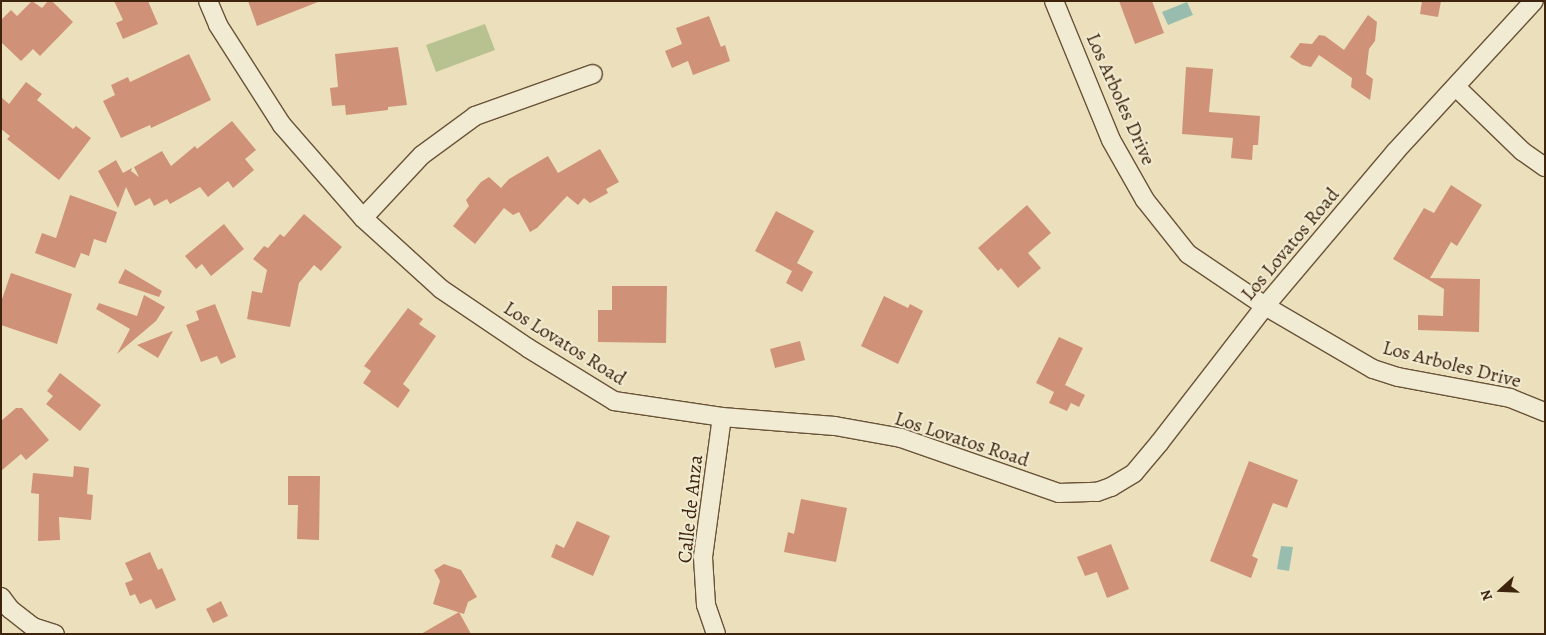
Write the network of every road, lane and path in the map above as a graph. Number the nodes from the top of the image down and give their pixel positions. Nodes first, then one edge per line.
1 (208, 1) edge
2 (1054, 1) edge
3 (1534, 1) edge
4 (593, 74) dead end
5 (1456, 87) junction
6 (1545, 167) edge
7 (363, 218) junction
8 (1265, 306) junction
9 (1545, 412) edge
10 (722, 417) junction
11 (1, 597) edge
12 (55, 634) edge
13 (716, 634) edge

1 - 7 street, Los Lovatos Road
2 - 8 street, Los Arboles Drive
3 - 5 street, Los Lovatos Road
4 - 7 street
5 - 6 street
5 - 8 street, Los Lovatos Road
7 - 10 street, Los Lovatos Road
8 - 9 street, Los Arboles Drive
8 - 10 street, Los Lovatos Road
10 - 13 street, Calle de Anza
11 - 12 street

